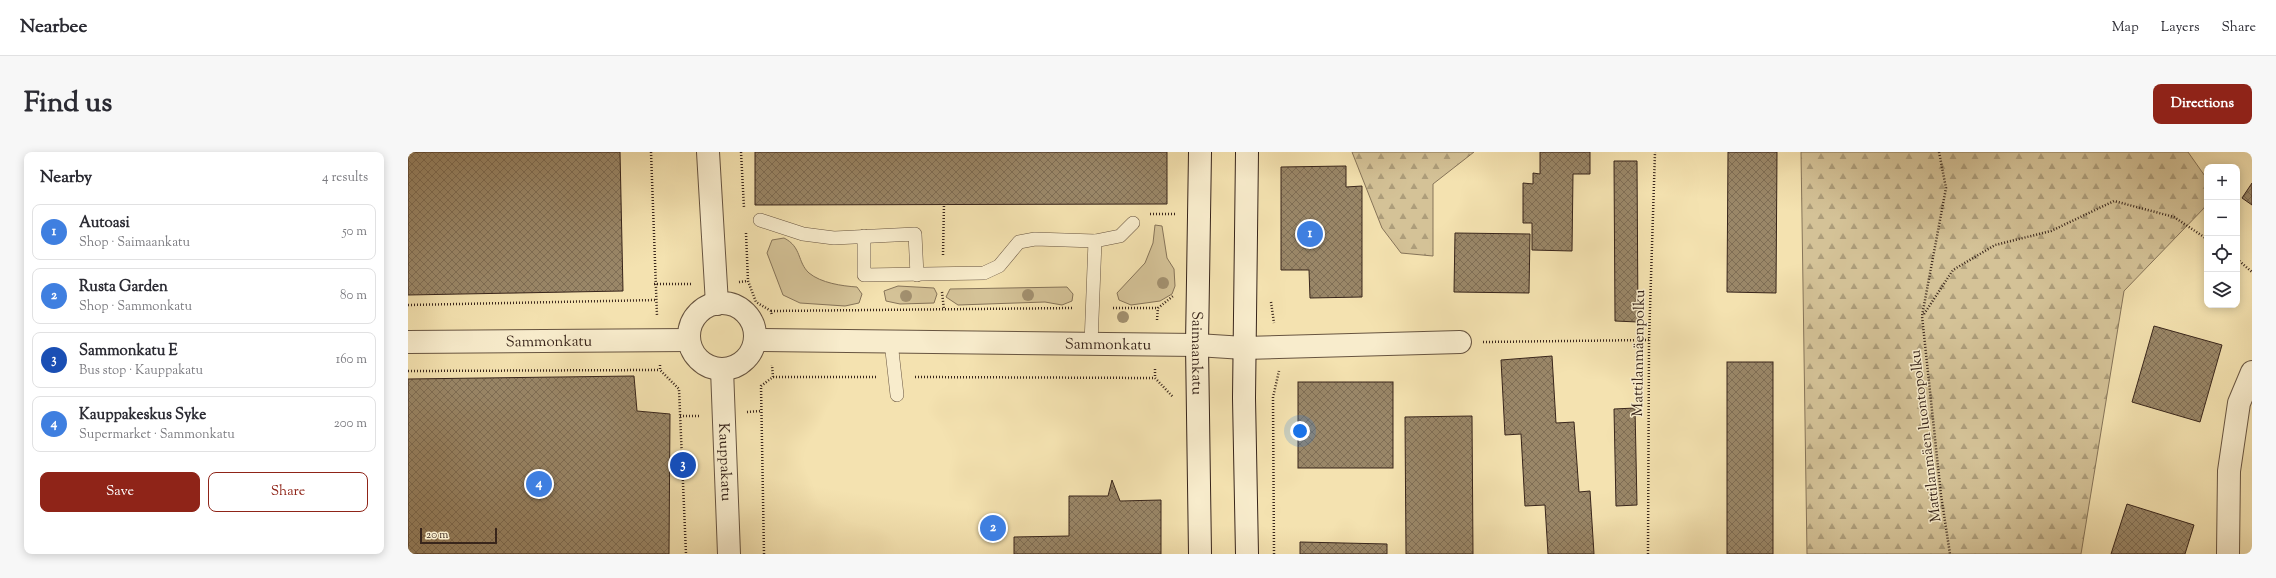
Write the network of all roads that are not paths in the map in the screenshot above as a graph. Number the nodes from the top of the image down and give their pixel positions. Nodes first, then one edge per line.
1 (708, 152) edge
2 (1200, 152) edge
3 (1247, 152) edge
4 (760, 220) dead end
5 (1133, 223) road end
6 (864, 236) junction
7 (1095, 241) junction
8 (917, 275) junction
9 (717, 304) junction
10 (689, 340) junction
11 (764, 341) junction
12 (408, 342) edge
13 (891, 342) junction
14 (1460, 342) road end
15 (1091, 344) junction
16 (1197, 345) junction
17 (1244, 348) junction
18 (722, 369) junction
19 (2252, 372) edge
20 (897, 395) dead end
21 (729, 554) edge
22 (1200, 554) edge
23 (1247, 554) edge
24 (2228, 554) edge

1 - 9 street
2 - 16 street, Saimaankatu
3 - 17 street
4 - 6 lane
5 - 7 lane
6 - 8 lane
6 - 8 lane
7 - 8 lane
7 - 15 lane
9 - 10 street
9 - 11 street
10 - 12 street, Sammonkatu
10 - 18 street
11 - 13 street, Sammonkatu
11 - 18 street
13 - 15 street, Sammonkatu
13 - 20 lane
14 - 17 street, Sammonkatu
15 - 16 street, Sammonkatu
16 - 17 street, Sammonkatu
16 - 22 street, Saimaankatu
17 - 23 street
18 - 21 street, Kauppakatu
19 - 24 street

